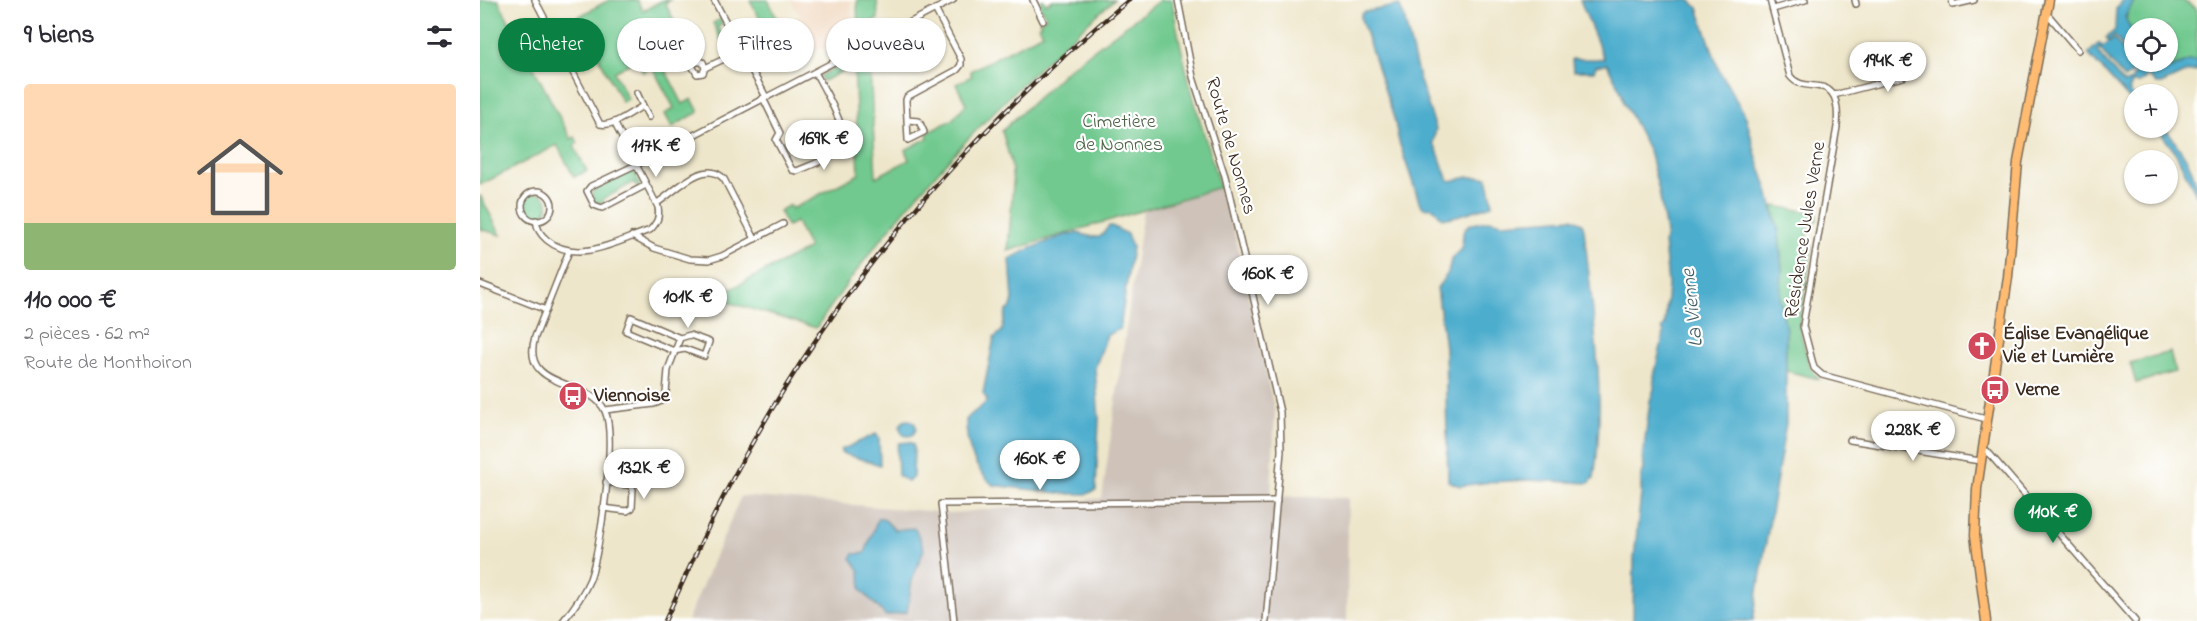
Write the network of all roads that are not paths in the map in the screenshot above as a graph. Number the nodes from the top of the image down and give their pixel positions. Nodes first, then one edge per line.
1 (535, 0) edge
2 (714, 0) edge
3 (953, 0) edge
4 (1033, 0) edge
5 (1178, 0) edge
6 (1770, 0) edge
7 (1805, 0) edge
8 (1952, 0) edge
9 (1974, 0) edge
10 (2049, 0) edge
11 (935, 9) junction
12 (1773, 9) junction
13 (2046, 16) junction
14 (724, 18) edge
15 (1043, 21) dead end
16 (2078, 50) dead end
17 (1898, 61) dead end
18 (717, 62) edge
19 (705, 68) dead end
20 (751, 72) edge
21 (815, 72) junction
22 (637, 93) dead end
23 (1834, 95) junction
24 (764, 98) junction
25 (643, 106) junction
26 (649, 117) dead end
27 (907, 120) dead end
28 (614, 122) junction
29 (636, 165) junction
30 (646, 185) junction
31 (657, 203) junction
32 (536, 220) junction
33 (783, 224) dead end
34 (632, 236) junction
35 (755, 238) junction
36 (569, 251) junction
37 (480, 284) edge
38 (546, 310) junction
39 (680, 338) junction
40 (674, 351) junction
41 (605, 410) junction
42 (1986, 419) junction
43 (1850, 440) dead end
44 (1982, 449) junction
45 (1980, 461) junction
46 (606, 482) junction
47 (1277, 501) junction
48 (603, 508) junction
49 (563, 621) edge
50 (954, 621) edge
51 (1266, 621) edge
52 (1986, 621) edge
53 (2135, 621) edge

1 - 28 street
2 - 14 street
3 - 11 street
4 - 15 street
5 - 47 street, Route de Nonnes
6 - 12 street
7 - 12 street
8 - 9 street
10 - 13 main road
11 - 21 street
11 - 27 street
12 - 23 street
13 - 16 street
13 - 42 main road
17 - 23 street
18 - 19 street
20 - 24 street
21 - 24 street
21 - 24 street
22 - 25 street
23 - 42 street, Résidence Jules Verne
24 - 29 street
25 - 26 street
25 - 28 street
28 - 29 street
29 - 30 street
29 - 30 street
30 - 31 street
31 - 34 street
31 - 35 street
32 - 32 street
32 - 36 street
33 - 35 street
34 - 35 street
34 - 36 street
36 - 38 street
37 - 38 street
38 - 41 street
39 - 40 street
39 - 40 street
39 - 40 street
40 - 41 street
41 - 46 street
42 - 44 main road
43 - 45 street
44 - 45 main road
44 - 53 street
45 - 52 main road
46 - 48 street
46 - 48 street
47 - 50 street
47 - 51 street, Route de Nonnes
48 - 49 street

